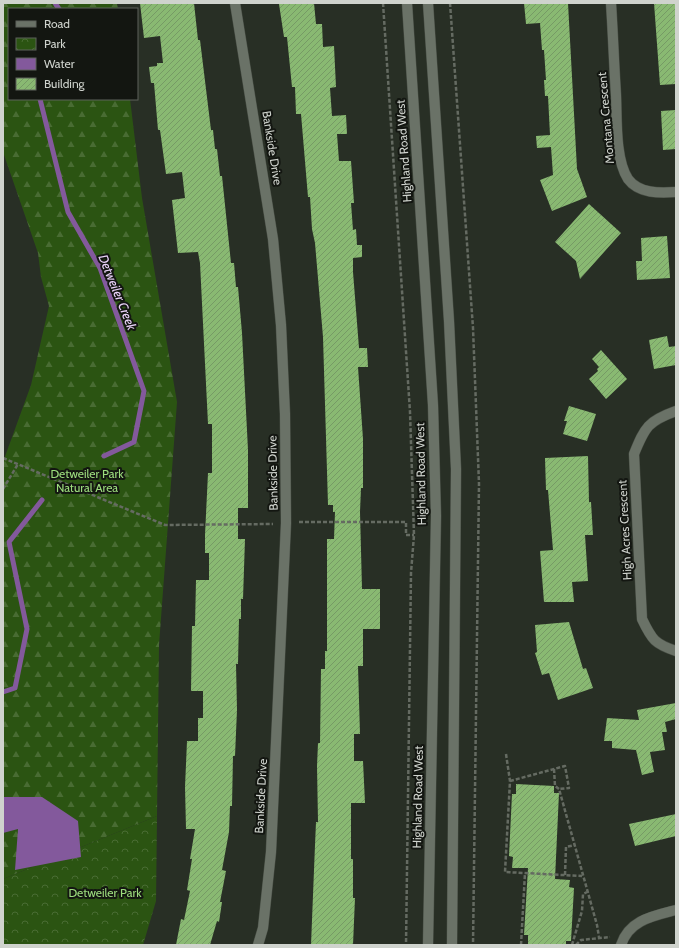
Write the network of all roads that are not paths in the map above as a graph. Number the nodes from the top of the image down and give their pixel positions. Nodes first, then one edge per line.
1 (234, 3) edge
2 (407, 3) edge
3 (428, 3) edge
4 (611, 3) edge
5 (676, 192) edge
6 (676, 411) edge
7 (676, 651) edge
8 (676, 910) edge
9 (622, 941) edge
10 (258, 945) edge
11 (428, 945) edge
12 (452, 945) edge

1 - 10 main road, Bankside Drive
2 - 11 main road, Highland Road West
3 - 12 main road
4 - 5 main road, Montana Crescent
6 - 7 main road, High Acres Crescent
8 - 9 main road

